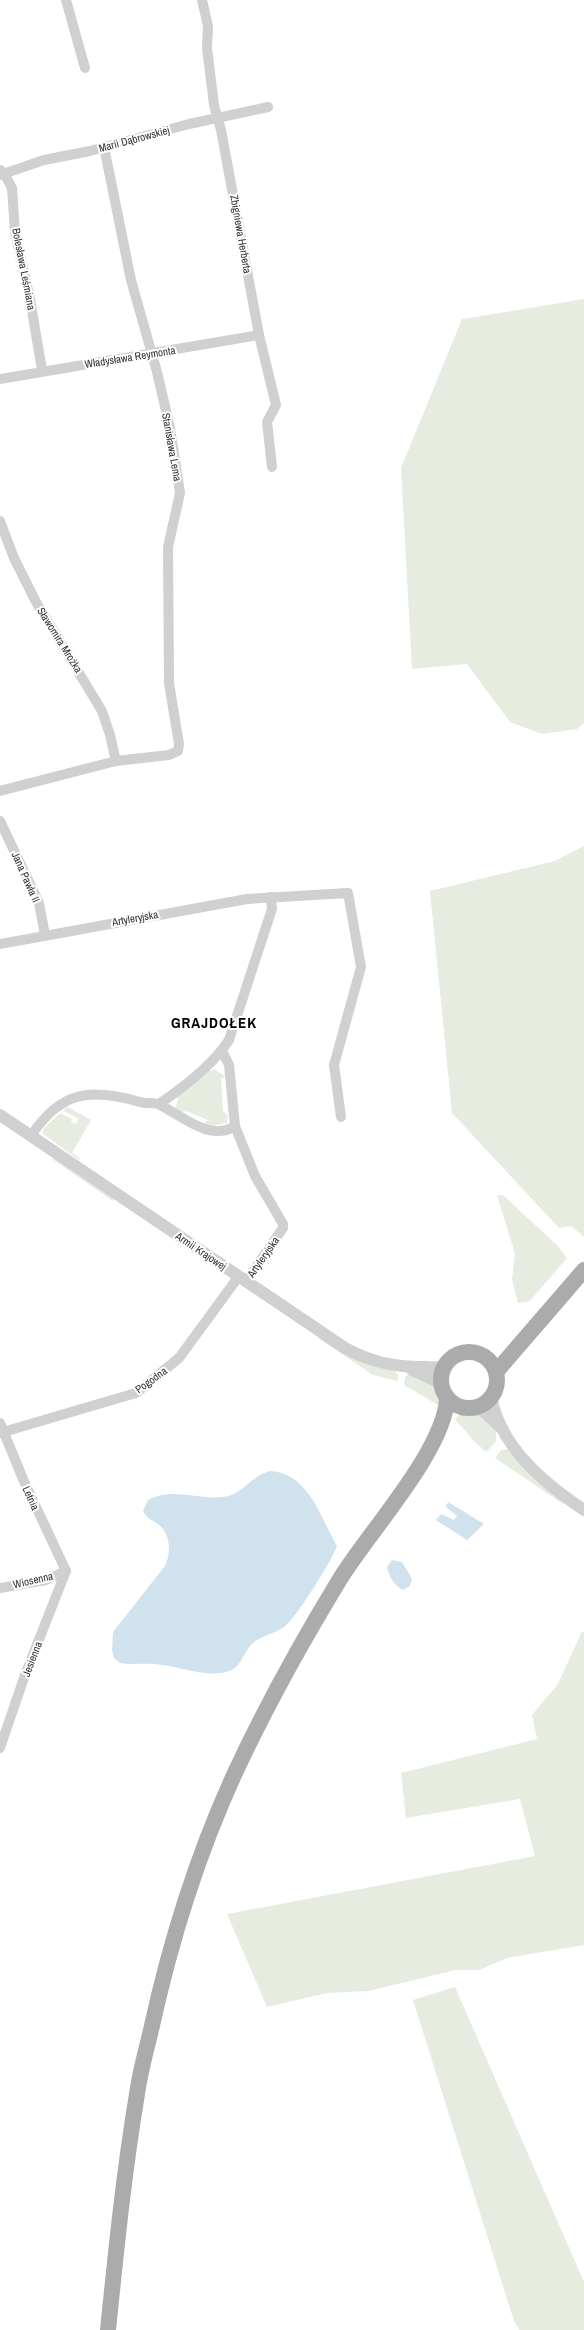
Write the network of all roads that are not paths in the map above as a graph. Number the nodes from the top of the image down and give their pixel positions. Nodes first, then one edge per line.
1 (66, 0) edge
2 (202, 0) edge
3 (85, 68) dead end
4 (268, 107) dead end
5 (219, 119) junction
6 (104, 147) junction
7 (1, 172) edge
8 (259, 335) junction
9 (152, 354) junction
10 (42, 370) junction
11 (0, 379) edge
12 (272, 466) dead end
13 (0, 521) edge
14 (116, 761) junction
15 (0, 791) edge
16 (0, 821) edge
17 (272, 896) junction
18 (45, 935) junction
19 (0, 944) edge
20 (222, 1051) junction
21 (159, 1104) junction
22 (0, 1115) edge
23 (341, 1117) dead end
24 (235, 1126) junction
25 (31, 1136) junction
26 (584, 1270) edge
27 (242, 1279) junction
28 (520, 1342) junction
29 (485, 1357) junction
30 (444, 1366) junction
31 (410, 1368) junction
32 (496, 1372) junction
33 (440, 1383) junction
34 (491, 1397) junction
35 (447, 1398) junction
36 (470, 1408) junction
37 (0, 1423) edge
38 (502, 1429) junction
39 (440, 1430) junction
40 (2, 1433) edge
41 (584, 1510) edge
42 (66, 1571) junction
43 (0, 1588) edge
44 (0, 1748) edge
45 (108, 2330) edge

1 - 3 street
2 - 5 street, Zbigniewa Herberta
4 - 5 street, Marii Dąbrowskiej
5 - 6 street, Marii Dąbrowskiej
5 - 8 street, Zbigniewa Herberta
6 - 7 street, Marii Dąbrowskiej
6 - 9 street, Stanisława Lema
7 - 10 street, Bolesława Leśmiana
8 - 9 street, Władysława Reymonta
8 - 12 street, Zbigniewa Herberta
9 - 10 street, Władysława Reymonta
9 - 14 street, Stanisława Lema
10 - 11 street, Władysława Reymonta
13 - 14 street, Sławomira Mrożka
14 - 15 street
16 - 18 street, Jana Pawła II
17 - 18 street, Artyleryjska
17 - 20 street
17 - 23 street, Artyleryjska
18 - 19 street, Artyleryjska
20 - 21 street
20 - 24 street, Artyleryjska
21 - 24 street
21 - 25 street
22 - 25 street, Armii Krajowej
24 - 27 street, Artyleryjska
25 - 27 street, Armii Krajowej
26 - 28 main road
27 - 31 street, Armii Krajowej
27 - 40 street, Pogodna
28 - 29 main road
28 - 32 main road
29 - 30 main road
29 - 32 main road
30 - 31 street, Armii Krajowej
30 - 33 main road
31 - 33 street, Armii Krajowej
32 - 34 main road
33 - 35 main road
34 - 36 main road
34 - 38 street
35 - 36 main road
35 - 39 main road
36 - 38 street
36 - 39 main road
37 - 40 street, Letnia
38 - 41 street
39 - 45 main road
40 - 42 street, Letnia
42 - 43 street, Wiosenna
42 - 44 street, Jesienna

